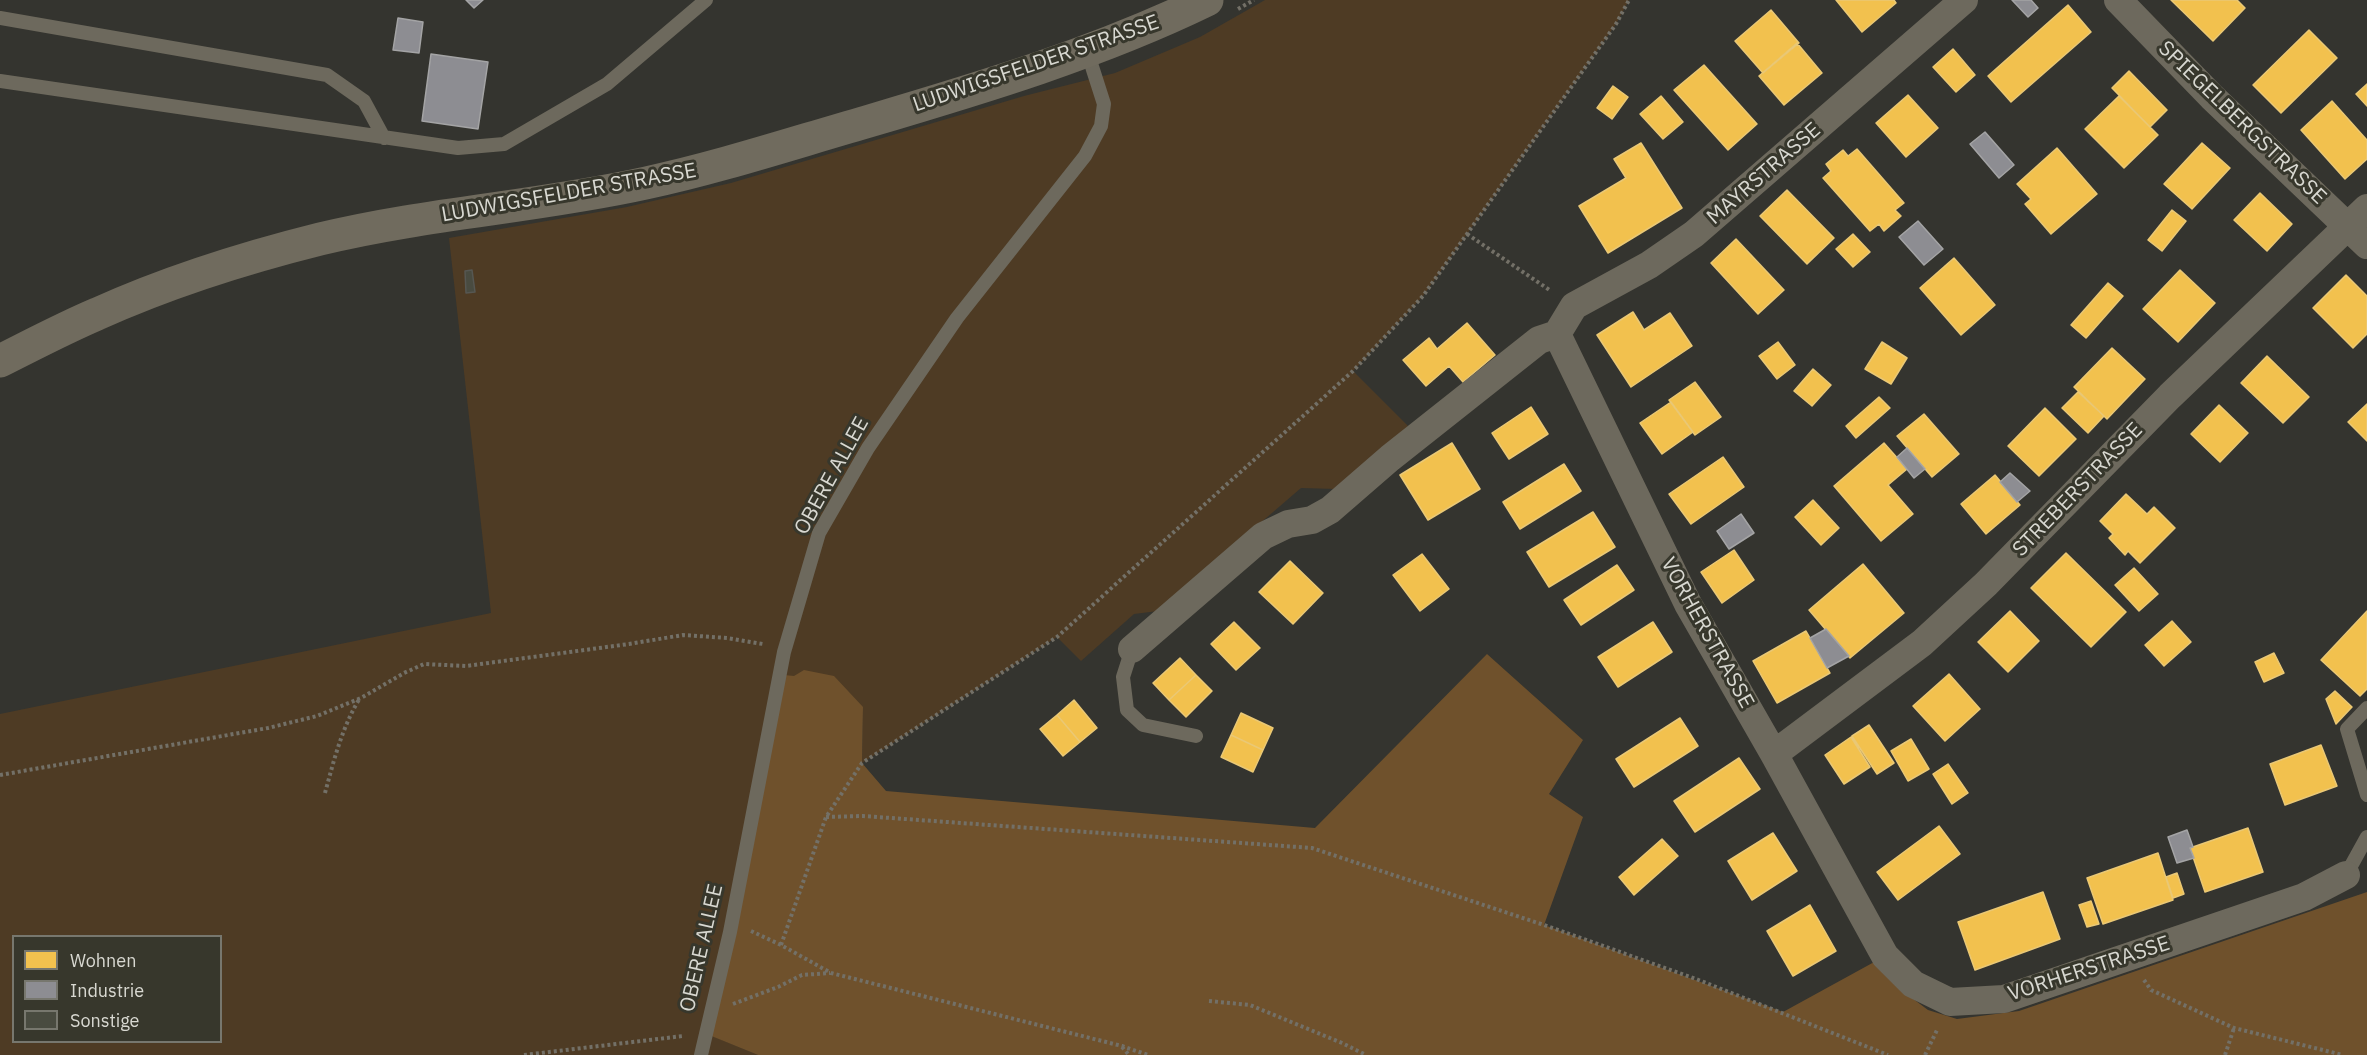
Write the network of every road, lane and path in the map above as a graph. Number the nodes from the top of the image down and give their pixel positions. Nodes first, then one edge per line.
1 (706, 0) edge
2 (1207, 0) edge
3 (1629, 0) edge
4 (1964, 0) edge
5 (2118, 0) edge
6 (0, 18) edge
7 (1087, 51) junction
8 (0, 81) edge
9 (384, 138) junction
10 (2360, 226) edge
11 (1467, 234) junction
12 (1574, 306) junction
13 (1557, 334) junction
14 (0, 361) edge
15 (1132, 649) joint
16 (784, 652) junction
17 (361, 698) junction
18 (2367, 708) edge
19 (1196, 736) dead end
20 (1774, 754) junction
21 (0, 775) edge
22 (325, 794) dead end
23 (2367, 795) edge
24 (826, 817) junction
25 (2367, 837) edge
26 (2346, 875) joint
27 (730, 932) junction
28 (782, 945) junction
29 (2128, 957) junction
30 (831, 973) junction
31 (1209, 1001) dead end
32 (710, 1006) junction
33 (2234, 1028) junction
34 (704, 1033) junction
35 (1122, 1046) junction
36 (524, 1055) edge
37 (700, 1055) edge
38 (1129, 1055) edge
39 (1148, 1055) edge
40 (1366, 1055) edge
41 (1888, 1055) edge
42 (2225, 1055) edge
43 (2343, 1055) edge

1 - 9 lane
2 - 7 street, LUDWIGSFELDER STRASSE
3 - 11 path
4 - 12 street, MAYRSTRASSE
5 - 10 street, SPIEGELBERGSTRASSE
6 - 9 lane
7 - 14 street, LUDWIGSFELDER STRASSE
7 - 16 lane, OBERE ALLEE
8 - 9 lane
10 - 20 street, STREBERSTRASSE
11 - 12 path
11 - 24 path
12 - 13 street
13 - 15 street
13 - 20 street, VORHERSTRASSE
15 - 19 lane
16 - 17 path
16 - 27 lane, OBERE ALLEE
17 - 21 path
17 - 22 path
18 - 23 lane
20 - 29 street, VORHERSTRASSE
24 - 28 path
24 - 41 path
25 - 26 lane
26 - 29 street, VORHERSTRASSE
27 - 28 path
27 - 32 lane, OBERE ALLEE
28 - 30 path
29 - 33 path
30 - 32 path
30 - 35 path
31 - 40 path
32 - 34 lane, OBERE ALLEE
33 - 42 path
33 - 43 path
34 - 36 path
34 - 37 lane, OBERE ALLEE
35 - 38 path
35 - 39 path

